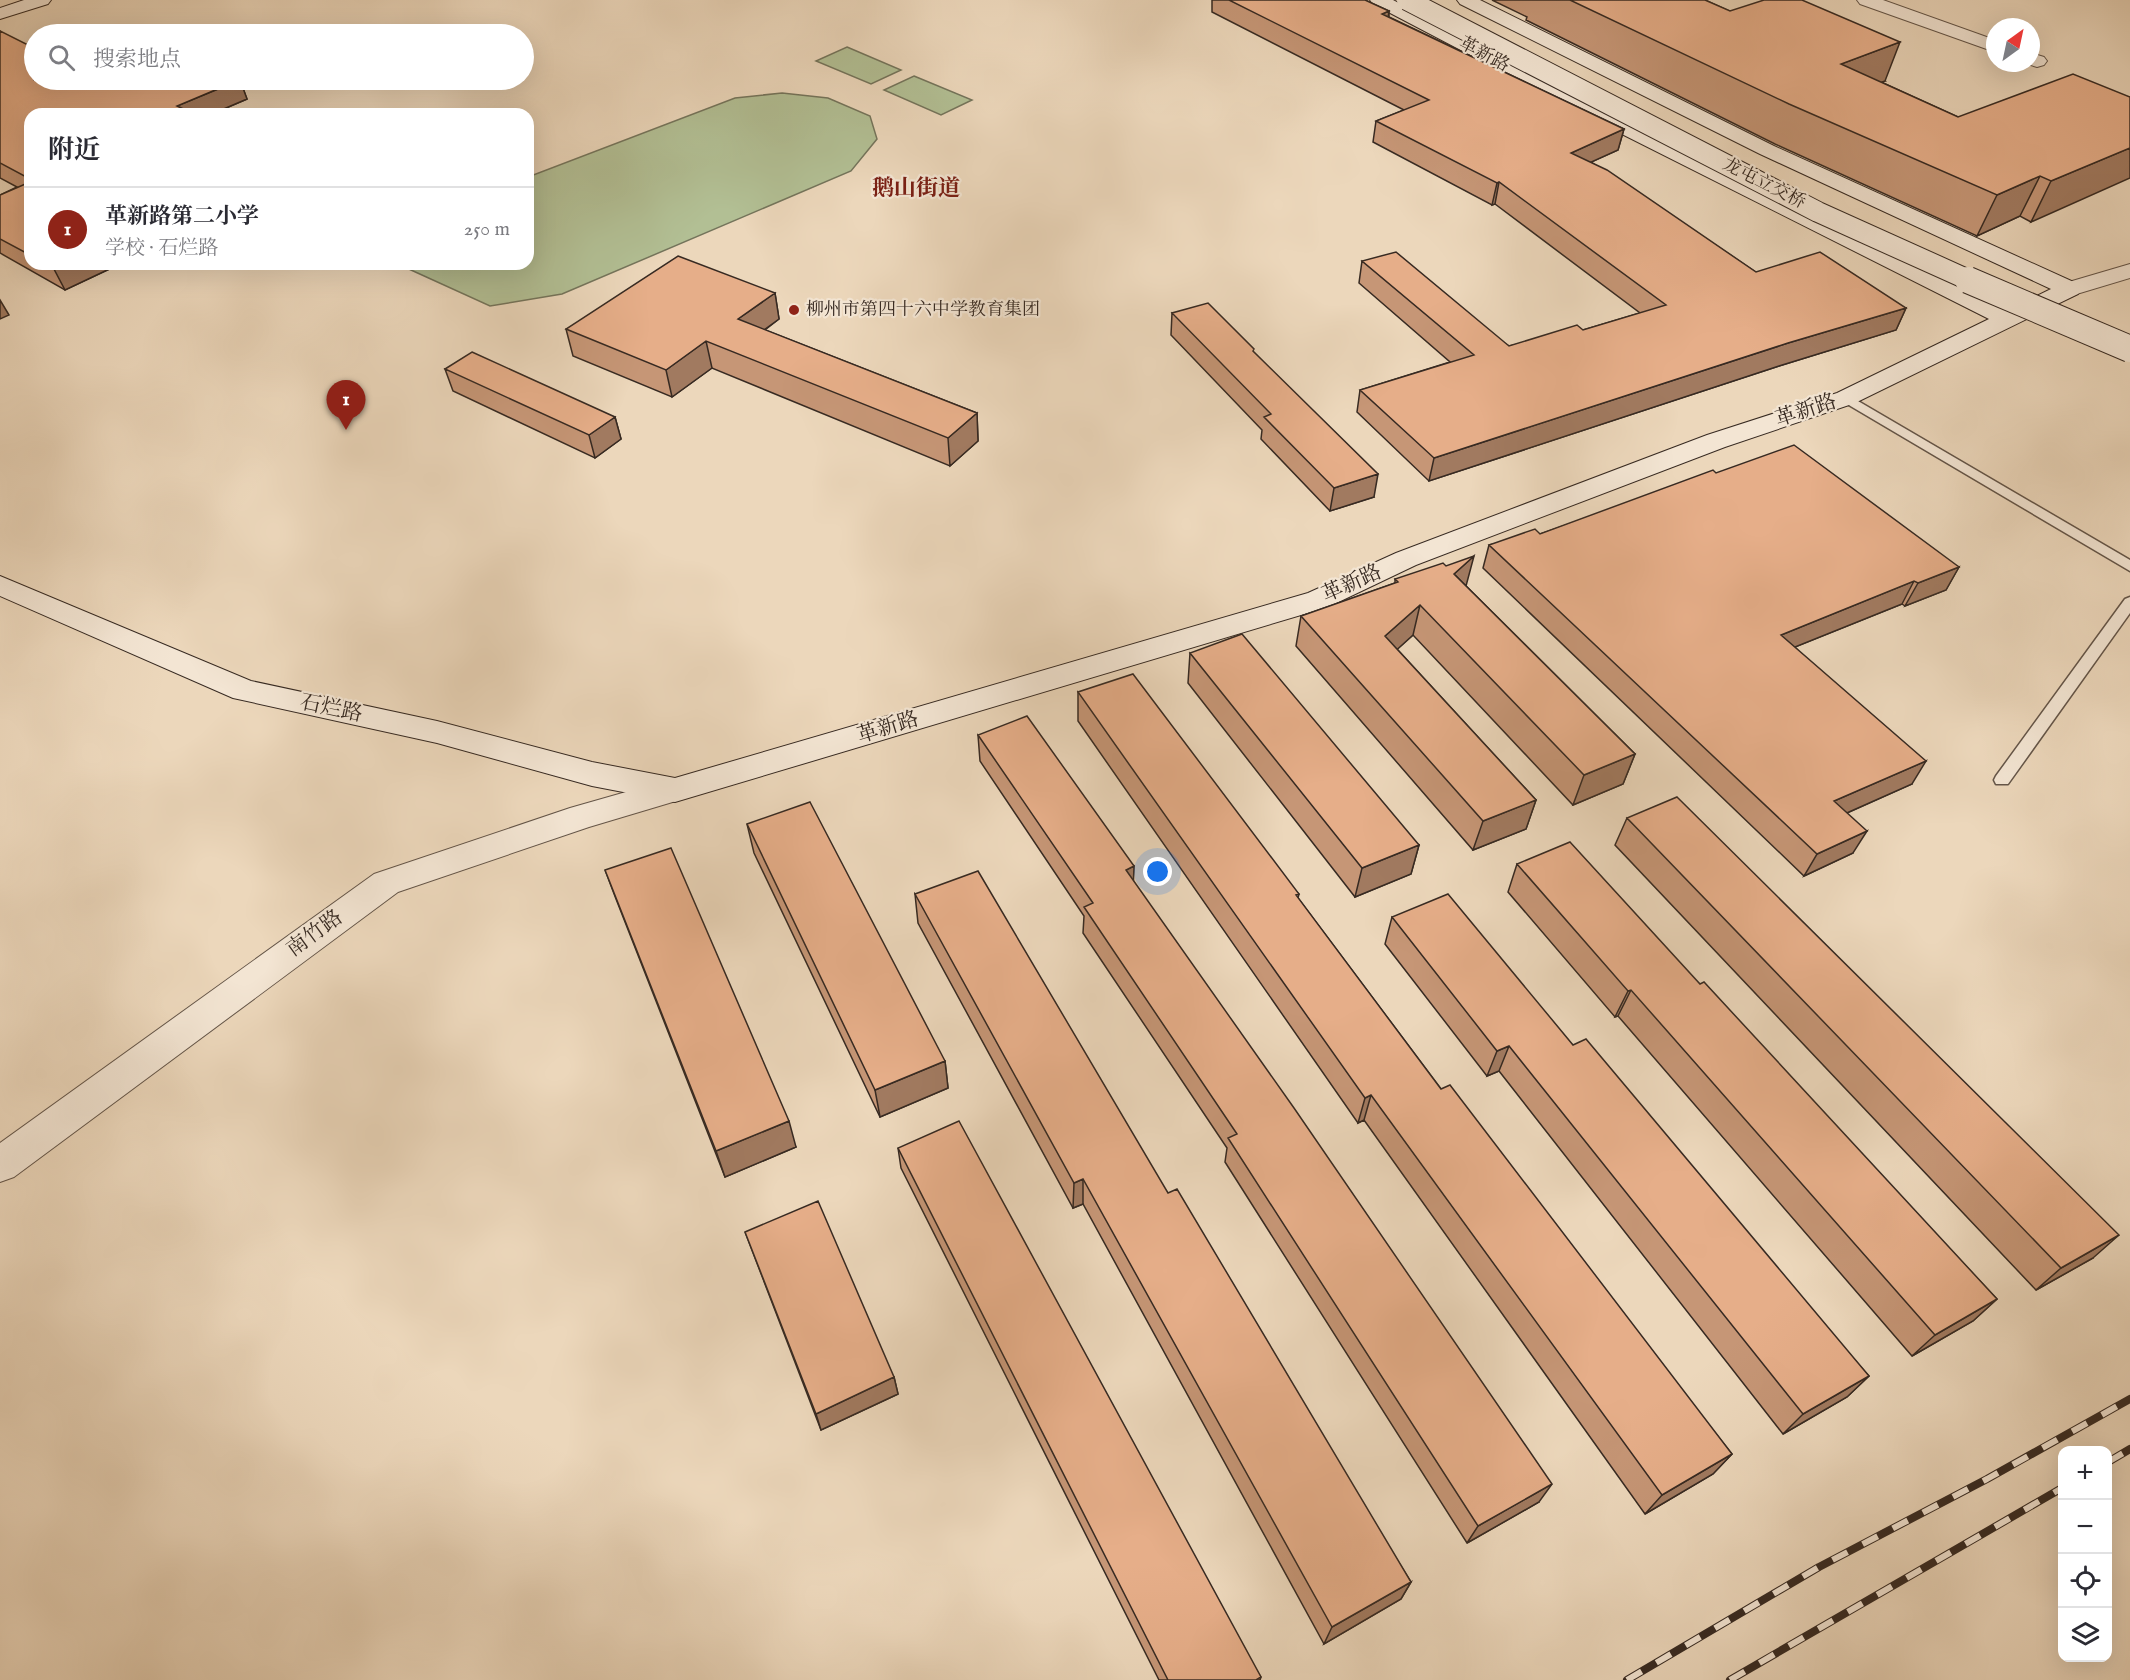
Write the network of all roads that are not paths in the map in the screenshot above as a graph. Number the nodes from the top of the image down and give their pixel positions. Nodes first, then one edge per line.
1 (42, 0) edge
2 (1379, 0) edge
3 (1407, 0) edge
4 (1433, 0) edge
5 (1466, 0) edge
6 (1866, 0) edge
7 (0, 14) edge
8 (1986, 43) edge
9 (2130, 271) edge
10 (2070, 289) junction
11 (2007, 319) junction
12 (2130, 334) edge
13 (2130, 349) edge
14 (1846, 398) junction
15 (2130, 566) edge
16 (0, 585) edge
17 (2130, 602) edge
18 (2002, 780) dead end
19 (675, 790) junction
20 (0, 1165) edge

1 - 7 street
2 - 11 street, 革新路
3 - 13 street, 龙屯立交桥, bridge
4 - 12 street, 龙屯立交桥
5 - 10 street, 革新路
6 - 8 street
9 - 10 street
10 - 11 street, 革新路
11 - 14 street, 革新路
14 - 15 lane
14 - 19 street, 革新路
16 - 19 street, 石烂路
17 - 18 lane
19 - 20 street, 南竹路

